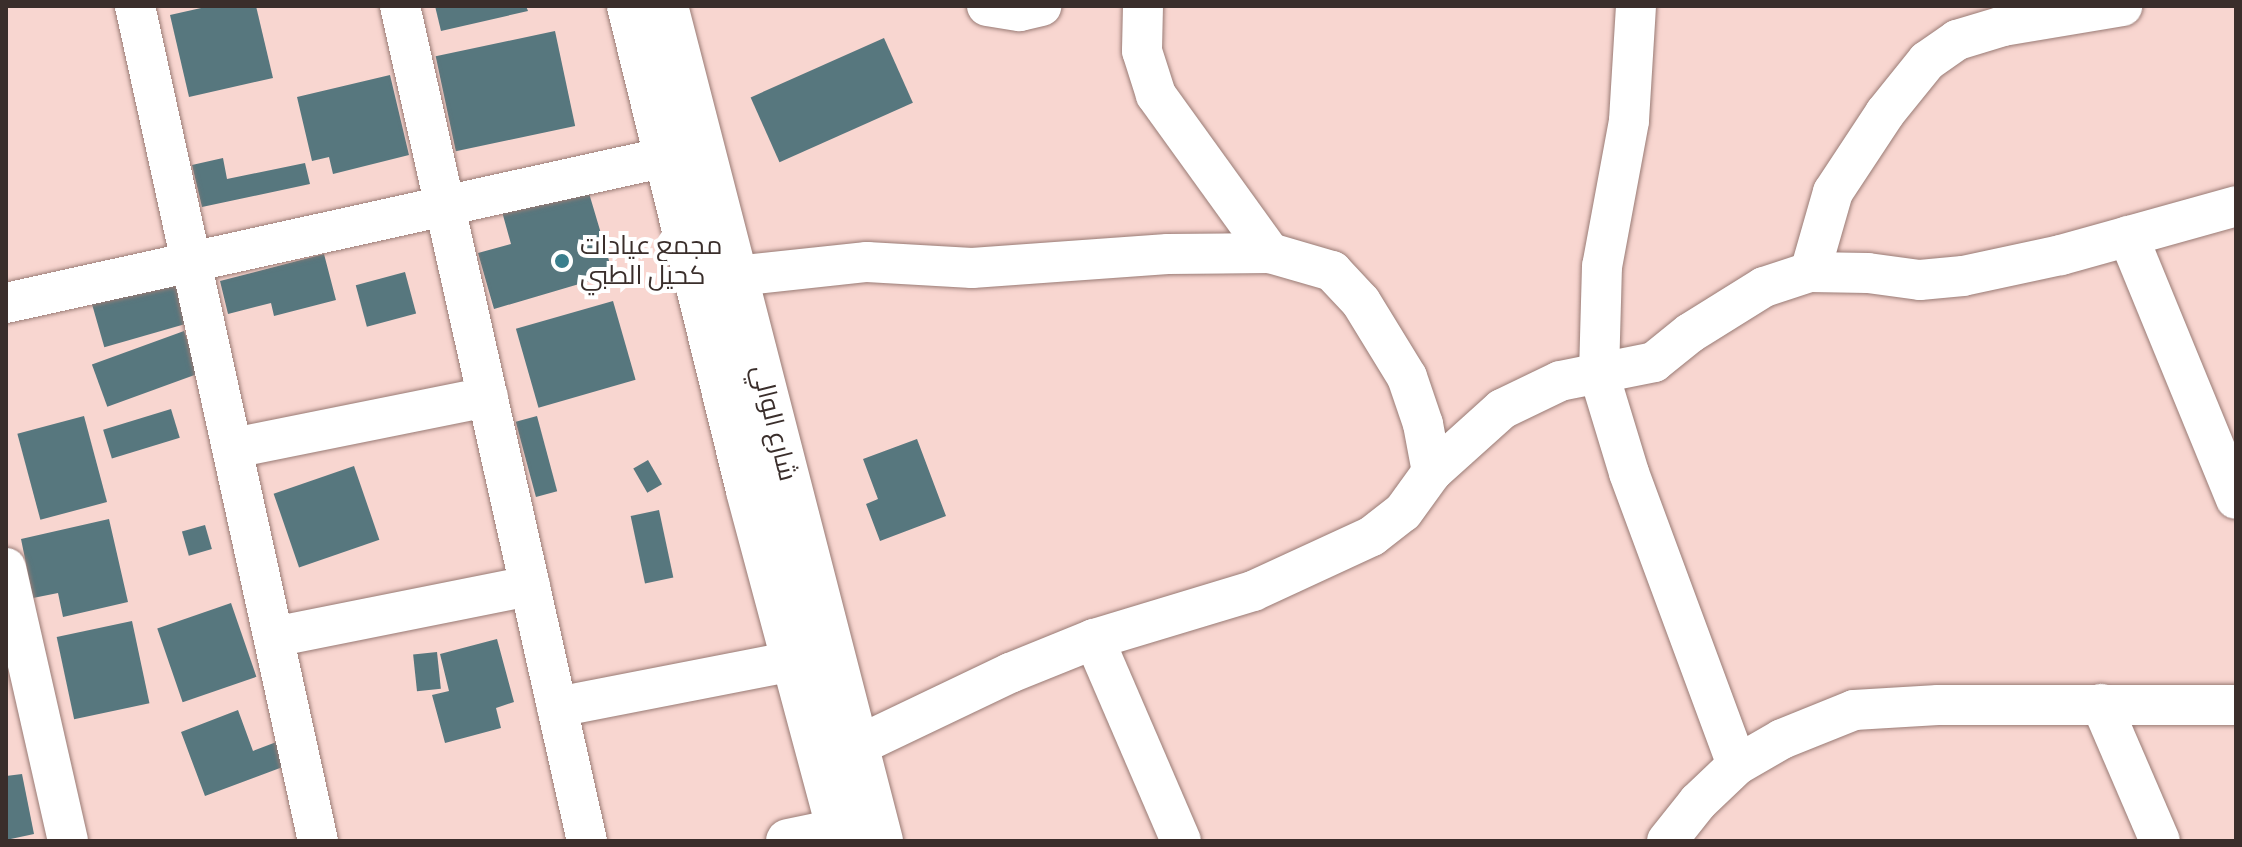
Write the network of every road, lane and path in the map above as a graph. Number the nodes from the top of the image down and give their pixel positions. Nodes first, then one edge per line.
1 (135, 6) edge
2 (400, 6) edge
3 (629, 6) edge
4 (666, 6) edge
5 (987, 6) edge
6 (1041, 6) edge
7 (1143, 6) edge
8 (1636, 6) edge
9 (2122, 6) edge
10 (666, 157) junction
11 (445, 206) junction
12 (2236, 206) edge
13 (2128, 236) junction
14 (1270, 253) junction
15 (193, 262) junction
16 (1810, 272) junction
17 (736, 276) junction
18 (6, 303) edge
19 (1599, 374) junction
20 (488, 397) junction
21 (234, 448) junction
22 (1432, 472) junction
23 (2236, 499) edge
24 (6, 568) edge
25 (530, 586) junction
26 (274, 637) junction
27 (1094, 639) junction
28 (794, 661) junction
29 (2101, 704) junction
30 (2236, 705) edge
31 (557, 707) junction
32 (857, 746) junction
33 (1737, 765) junction
34 (860, 834) edge
35 (68, 841) edge
36 (318, 841) edge
37 (587, 841) edge
38 (788, 841) edge
39 (1181, 841) edge
40 (1667, 841) edge
41 (2160, 841) edge

1 - 15 street
2 - 11 street
3 - 10 street, شارع الوالي
4 - 17 street, شارع الوالي
5 - 6 street
7 - 14 street
8 - 19 street
9 - 16 street
10 - 11 street
10 - 28 street, شارع الوالي
11 - 15 street
11 - 20 street
12 - 13 street
13 - 16 street
13 - 23 street
14 - 17 street
14 - 22 street
15 - 18 street
15 - 21 street
16 - 19 street
17 - 32 street, شارع الوالي
19 - 22 street
19 - 33 street
20 - 21 street
20 - 25 street
21 - 26 street
22 - 27 street
24 - 35 street
25 - 26 street
25 - 31 street
26 - 36 street
27 - 32 street
27 - 39 street
28 - 31 street
28 - 34 street, شارع الوالي
29 - 30 street
29 - 33 street
29 - 41 street
31 - 37 street
32 - 34 street, شارع الوالي
33 - 40 street
34 - 38 street

